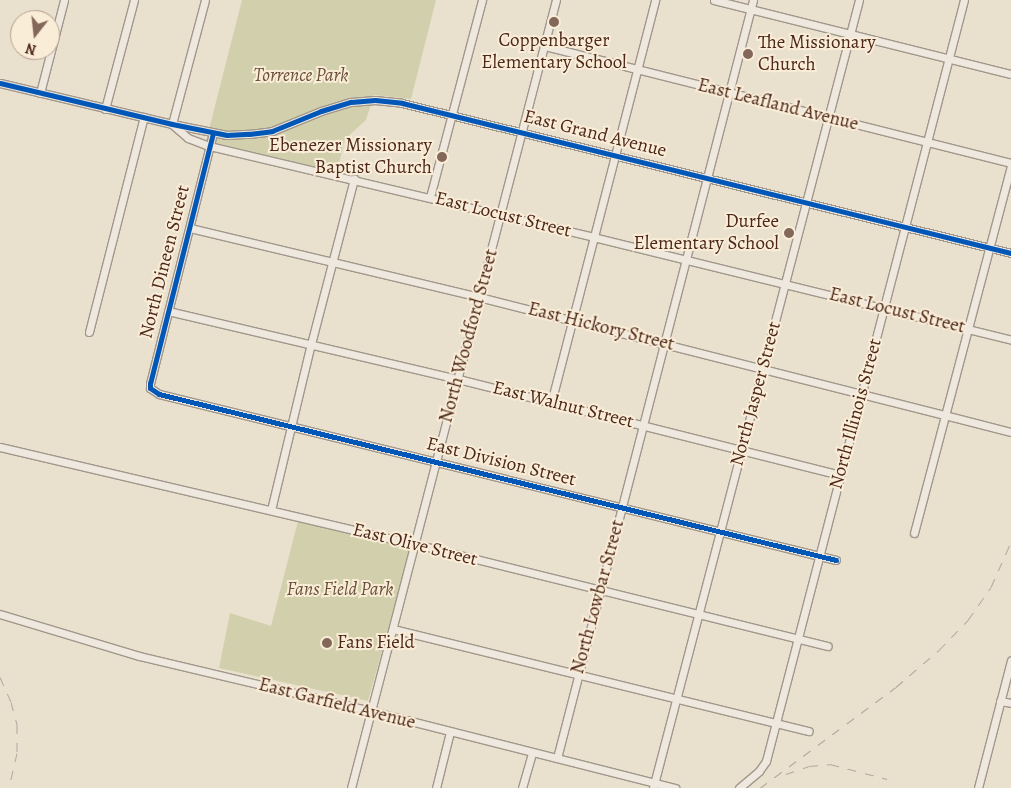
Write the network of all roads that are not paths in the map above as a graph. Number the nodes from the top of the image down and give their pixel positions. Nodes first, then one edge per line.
1 (64, 0) edge
2 (134, 0) edge
3 (205, 0) edge
4 (482, 0) edge
5 (556, 0) edge
6 (655, 0) edge
7 (714, 0) edge
8 (753, 0) edge
9 (859, 0) edge
10 (964, 0) edge
11 (751, 9) junction
12 (850, 33) junction
13 (545, 46) junction
14 (949, 58) junction
15 (636, 69) junction
16 (1011, 74) edge
17 (0, 83) edge
18 (40, 93) junction
19 (729, 93) junction
20 (105, 109) junction
21 (451, 114) junction
22 (144, 117) junction
23 (828, 118) junction
24 (172, 124) junction
25 (523, 131) junction
26 (213, 133) junction
27 (927, 142) junction
28 (209, 146) junction
29 (614, 154) junction
30 (1011, 164) edge
31 (708, 177) junction
32 (354, 179) junction
33 (430, 197) junction
34 (806, 202) junction
35 (500, 215) junction
36 (906, 226) junction
37 (190, 228) junction
38 (593, 237) junction
39 (990, 247) junction
40 (1011, 252) edge
41 (686, 259) junction
42 (334, 262) junction
43 (785, 284) junction
44 (479, 296) junction
45 (884, 309) junction
46 (168, 311) junction
47 (571, 321) junction
48 (968, 328) junction
49 (89, 332) dead end
50 (1011, 340) edge
51 (664, 343) junction
52 (311, 344) junction
53 (762, 369) junction
54 (458, 379) junction
55 (862, 393) junction
56 (159, 394) joint
57 (551, 403) junction
58 (945, 414) junction
59 (643, 425) junction
60 (291, 426) junction
61 (1011, 432) edge
62 (0, 447) edge
63 (741, 450) junction
64 (437, 461) junction
65 (840, 474) junction
66 (622, 507) junction
67 (272, 510) junction
68 (720, 531) junction
69 (914, 533) dead end
70 (415, 544) junction
71 (819, 556) junction
72 (836, 560) dead end
73 (600, 590) junction
74 (0, 614) edge
75 (698, 616) junction
76 (393, 629) junction
77 (797, 639) junction
78 (828, 646) dead end
79 (1011, 660) edge
80 (578, 674) junction
81 (676, 698) junction
82 (1000, 700) junction
83 (1011, 703) edge
84 (371, 711) junction
85 (776, 722) junction
86 (809, 731) dead end
87 (450, 732) junction
88 (532, 752) junction
89 (557, 758) junction
90 (653, 785) edge
91 (351, 788) edge
92 (436, 788) edge
93 (522, 788) edge
94 (675, 788) edge
95 (739, 788) edge
96 (978, 788) edge

1 - 18 street
2 - 20 street
3 - 24 street
4 - 21 street
5 - 13 street, North Woodford Street
6 - 15 street
7 - 11 street
8 - 11 street, North Lowbar Street
9 - 12 street, North Jasper Street
10 - 14 street, North Illinois Street
11 - 12 street
11 - 19 street, North Lowbar Street
12 - 14 street
12 - 23 street, North Jasper Street
13 - 15 street, East Leafland Avenue
13 - 25 street, North Woodford Street
14 - 16 street
14 - 27 street, North Illinois Street
15 - 19 street, East Leafland Avenue
15 - 29 street
17 - 18 street, East Locust Street
18 - 20 street, East Locust Street
19 - 23 street, East Leafland Avenue
19 - 31 street, North Lowbar Street
20 - 22 street, East Locust Street
21 - 25 street, East Grand Avenue
21 - 26 street, East Grand Avenue
21 - 33 street
22 - 24 street, East Locust Street
22 - 49 street
23 - 27 street, East Leafland Avenue
23 - 34 street, North Jasper Street
24 - 26 street, East Grand Avenue
24 - 28 street, East Locust Street
25 - 29 street, East Grand Avenue
25 - 35 street, North Woodford Street
26 - 28 street, North Dineen Street
27 - 30 street, East Leafland Avenue
27 - 36 street, North Illinois Street
28 - 32 street, East Locust Street
28 - 37 street, North Dineen Street
29 - 31 street, East Grand Avenue
29 - 38 street
30 - 39 street
31 - 34 street, East Grand Avenue
31 - 41 street, North Lowbar Street
32 - 33 street, East Locust Street
32 - 42 street
33 - 35 street, East Locust Street
34 - 36 street, East Grand Avenue
34 - 43 street, North Jasper Street
35 - 38 street, East Locust Street
35 - 44 street, North Woodford Street
36 - 39 street, East Grand Avenue
36 - 45 street, North Illinois Street
37 - 42 street, East Hickory Street
37 - 46 street, North Dineen Street
38 - 41 street, East Locust Street
38 - 47 street
39 - 40 street, East Grand Avenue
39 - 48 street
41 - 43 street, East Locust Street
41 - 51 street, North Lowbar Street
42 - 44 street, East Hickory Street
42 - 52 street
43 - 45 street, East Locust Street
43 - 53 street, North Jasper Street
44 - 47 street, East Hickory Street
44 - 54 street, North Woodford Street
45 - 48 street, East Locust Street
45 - 55 street, North Illinois Street
46 - 52 street, East Walnut Street
46 - 56 street, North Dineen Street
47 - 51 street, East Hickory Street
47 - 57 street
48 - 50 street, East Locust Street
48 - 58 street
51 - 53 street, East Hickory Street
51 - 59 street, North Lowbar Street
52 - 54 street, East Walnut Street
52 - 60 street
53 - 55 street, East Hickory Street
53 - 63 street, North Jasper Street
54 - 57 street, East Walnut Street
54 - 64 street, North Woodford Street
55 - 58 street, East Hickory Street
55 - 65 street, North Illinois Street
56 - 60 street, East Division Street
57 - 59 street, East Walnut Street
58 - 61 street, East Hickory Street
58 - 69 street
59 - 63 street, East Walnut Street
59 - 66 street, North Lowbar Street
60 - 64 street, East Division Street
60 - 67 street
62 - 67 street, East Olive Street
63 - 65 street, East Walnut Street
63 - 68 street, North Jasper Street
64 - 66 street, East Division Street
64 - 70 street, North Woodford Street
65 - 71 street, North Illinois Street
66 - 68 street, East Division Street
66 - 73 street, North Lowbar Street
67 - 70 street, East Olive Street
68 - 71 street, East Division Street
68 - 75 street, North Jasper Street
70 - 73 street, East Olive Street
70 - 76 street, North Woodford Street
71 - 72 street, East Division Street
71 - 77 street, North Illinois Street
73 - 75 street, East Olive Street
73 - 80 street, North Lowbar Street
74 - 84 street, East Garfield Avenue
75 - 77 street, East Olive Street
75 - 81 street, North Jasper Street
76 - 80 street
76 - 84 street, North Woodford Street
77 - 78 street, East Olive Street
77 - 85 street, North Illinois Street
79 - 82 street
80 - 81 street
80 - 89 street, North Lowbar Street
81 - 85 street
81 - 90 street, North Jasper Street
82 - 83 street
82 - 96 street
84 - 87 street, East Garfield Avenue
84 - 91 street, North Woodford Street
85 - 86 street
85 - 95 street, North Illinois Street
87 - 88 street, East Garfield Avenue
87 - 92 street
88 - 89 street, East Garfield Avenue
88 - 93 street
89 - 90 street, East Garfield Avenue
90 - 94 street, East Garfield Avenue

